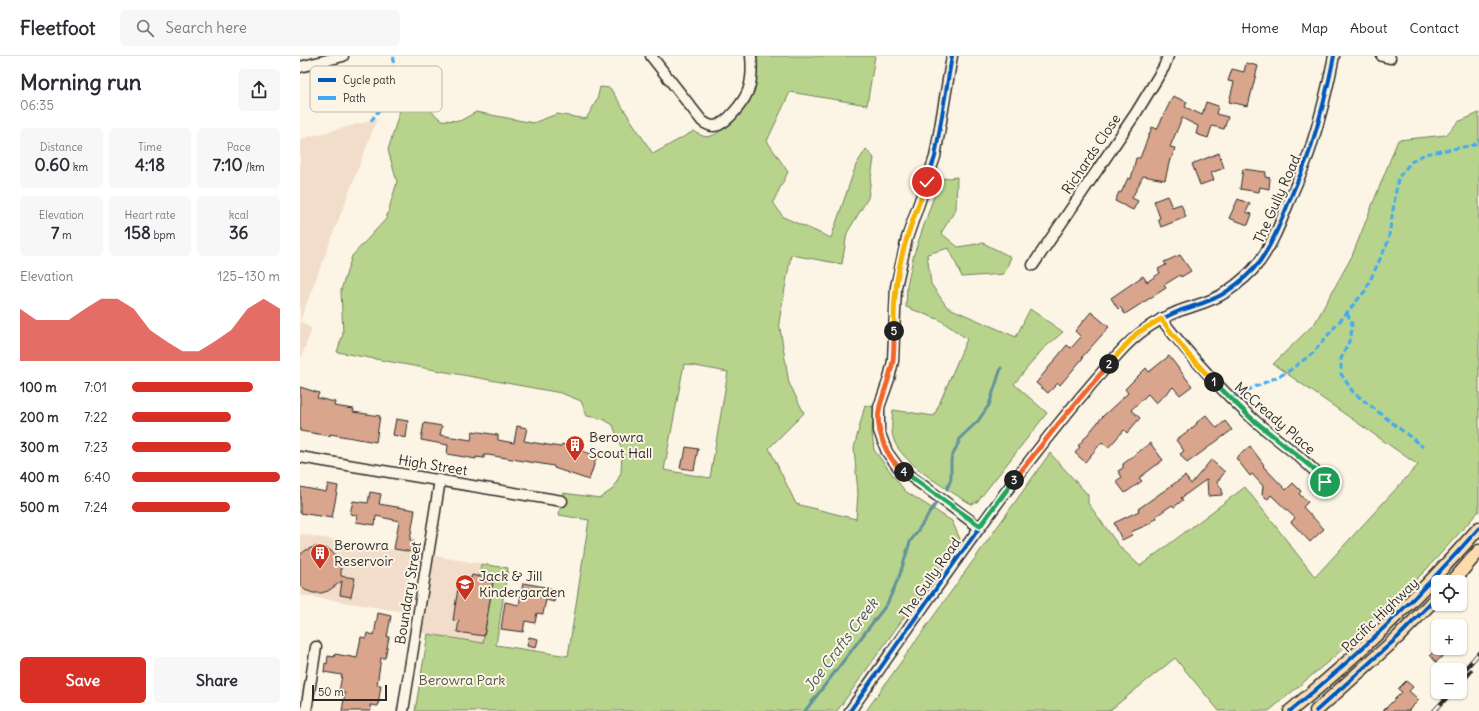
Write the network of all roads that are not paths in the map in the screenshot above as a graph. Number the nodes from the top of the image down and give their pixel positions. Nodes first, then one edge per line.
1 (343, 56) edge
2 (651, 56) edge
3 (751, 56) edge
4 (952, 56) edge
5 (1168, 56) edge
6 (1334, 56) edge
7 (300, 67) edge
8 (1033, 265) dead end
9 (1161, 319) junction
10 (300, 457) edge
11 (440, 480) junction
12 (1325, 482) dead end
13 (562, 501) dead end
14 (980, 526) junction
15 (1479, 528) edge
16 (1479, 551) edge
17 (1458, 575) edge
18 (1431, 603) edge
19 (316, 647) dead end
20 (306, 711) edge
21 (403, 711) edge
22 (850, 711) edge
23 (1290, 711) edge
24 (1316, 711) edge

1 - 7 street
2 - 3 street
4 - 14 street
5 - 8 street, Richards Close
6 - 9 street, The Gully Road
9 - 12 street, McCready Place
9 - 14 street, The Gully Road
10 - 11 street, High Street
11 - 13 street, High Street
11 - 21 street, Boundary Street
14 - 22 street, The Gully Road
15 - 23 main road, Pacific Highway
16 - 17 main road
18 - 24 main road, Pacific Highway
19 - 20 street

